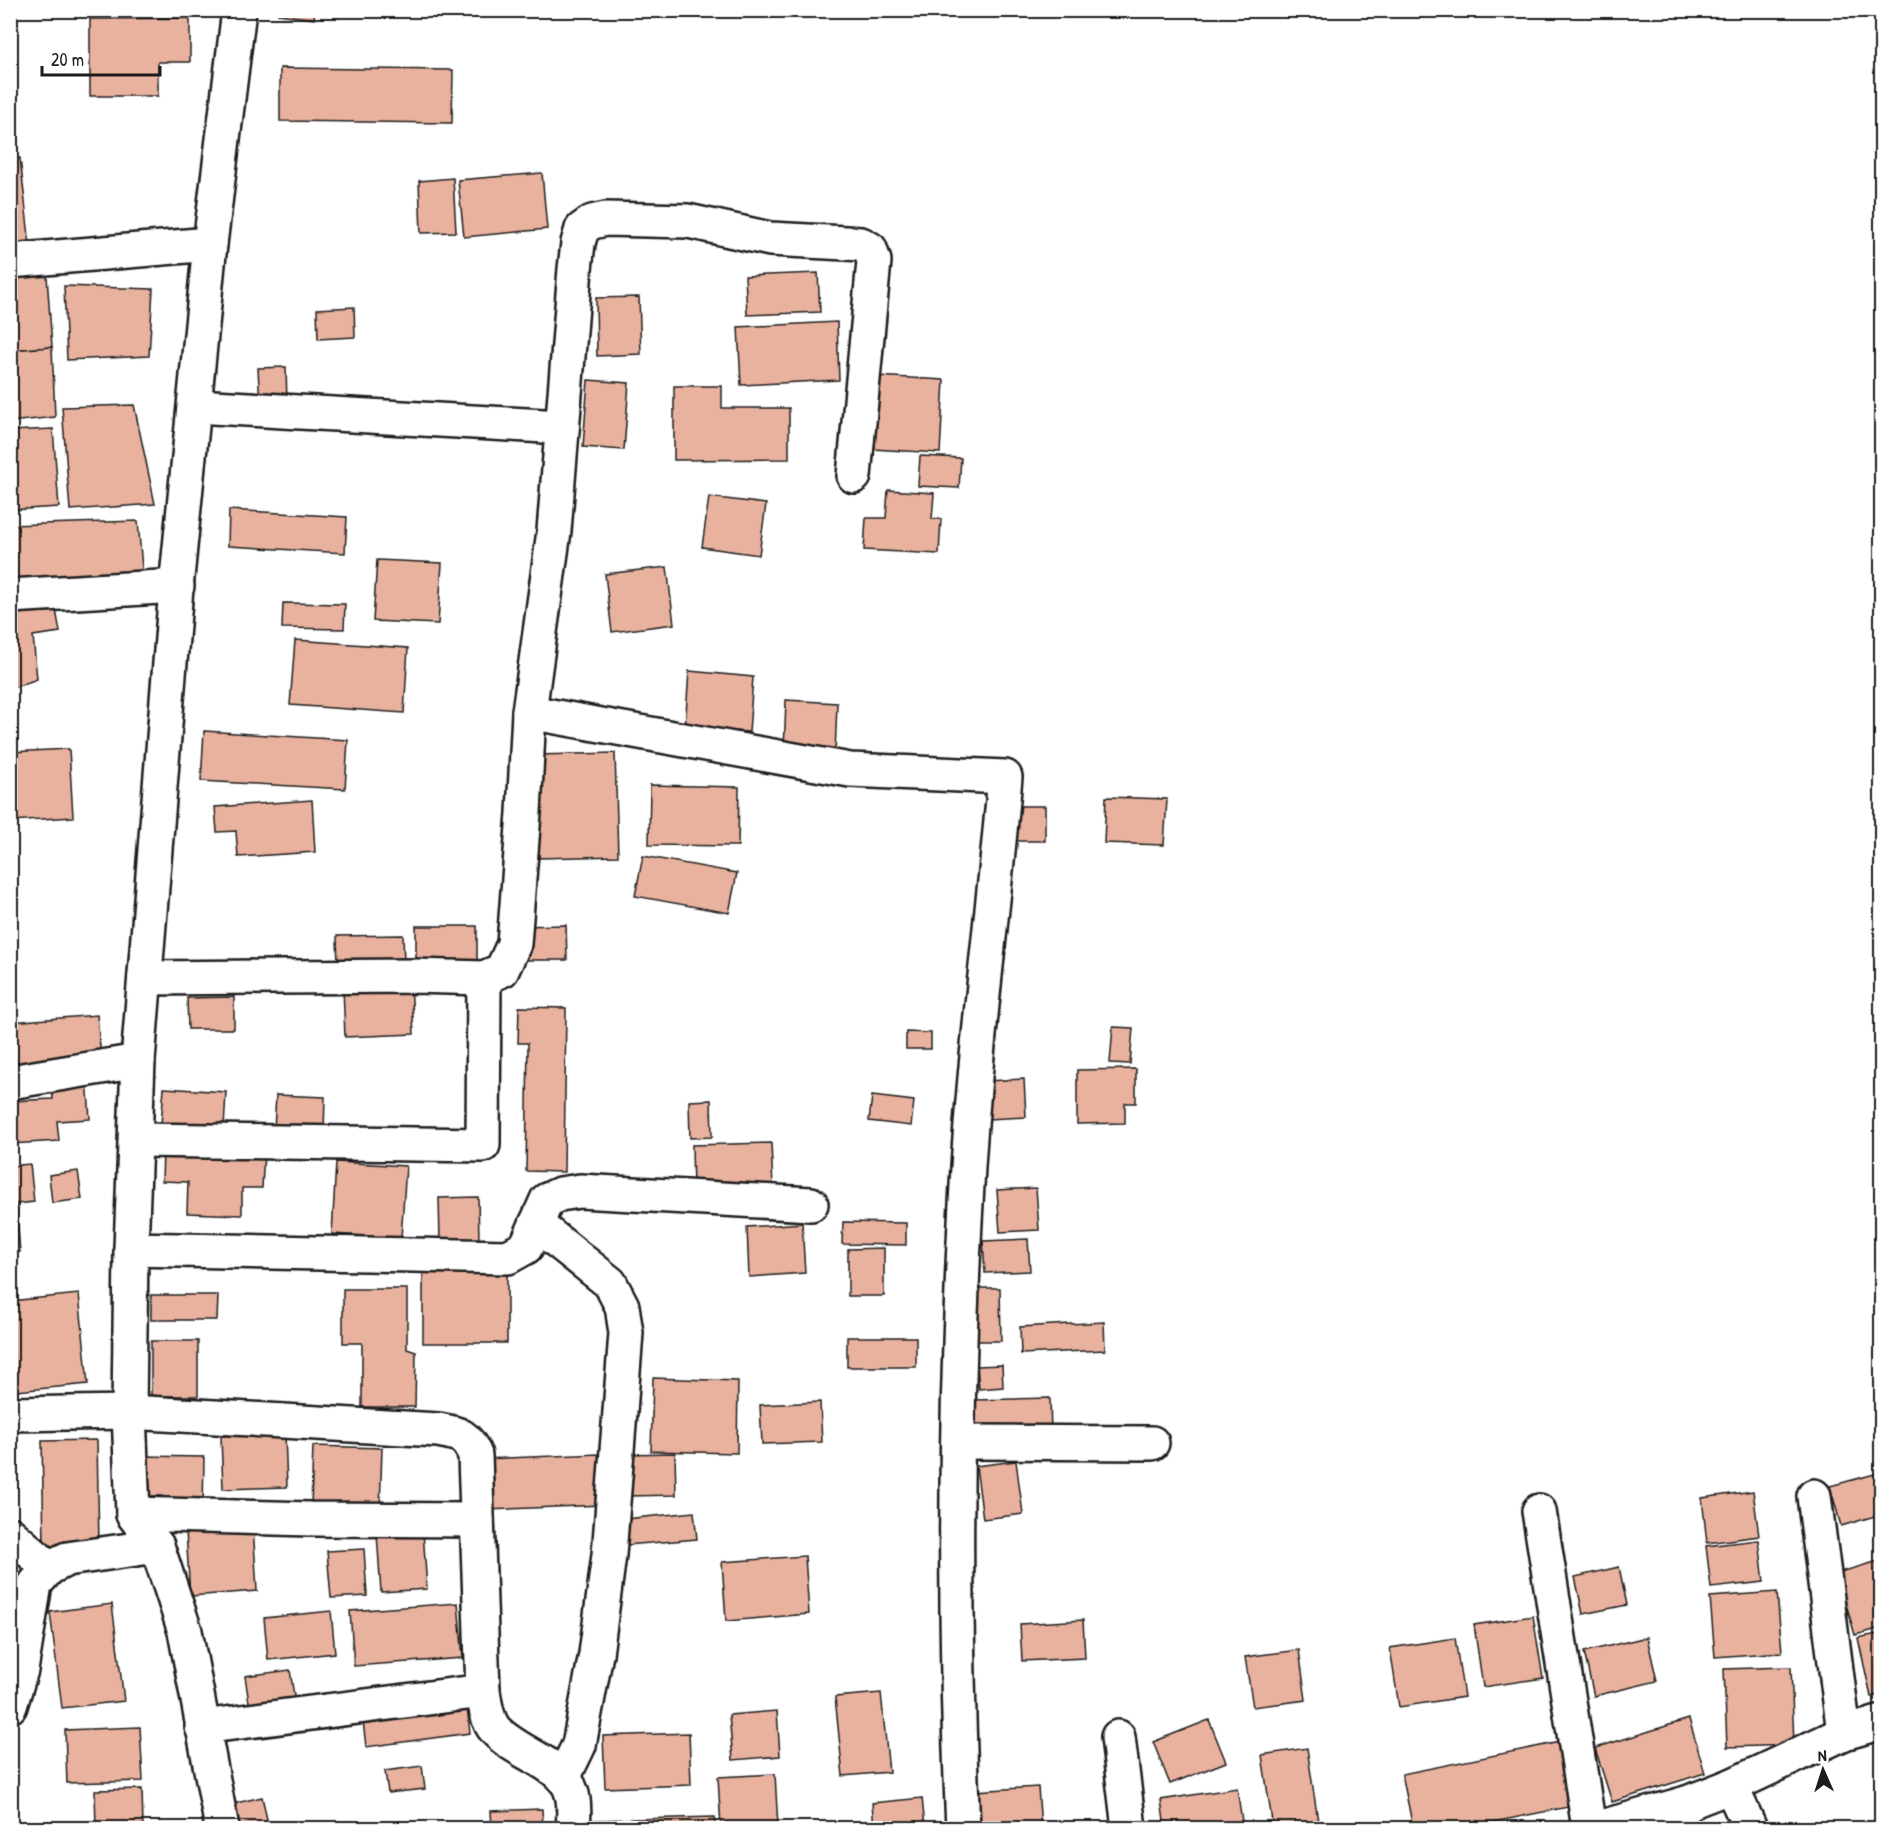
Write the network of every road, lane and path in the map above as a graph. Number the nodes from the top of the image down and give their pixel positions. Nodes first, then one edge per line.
1 (239, 10) edge
2 (210, 244) junction
3 (10, 261) edge
4 (195, 405) junction
5 (562, 427) junction
6 (854, 476) dead end
7 (177, 586) junction
8 (10, 596) edge
9 (529, 712) junction
10 (145, 978) junction
11 (484, 978) junction
12 (138, 1061) junction
13 (10, 1082) edge
14 (136, 1140) junction
15 (811, 1204) dead end
16 (536, 1224) junction
17 (131, 1249) junction
18 (129, 1412) junction
19 (10, 1414) edge
20 (958, 1442) junction
21 (1152, 1443) dead end
22 (1814, 1496) dead end
23 (1539, 1511) dead end
24 (133, 1514) junction
25 (477, 1520) junction
26 (10, 1534) edge
27 (158, 1546) junction
28 (49, 1568) junction
29 (483, 1691) junction
30 (10, 1706) edge
31 (1881, 1722) edge
32 (202, 1726) junction
33 (1844, 1733) junction
34 (1118, 1737) dead end
35 (563, 1778) junction
36 (1731, 1786) junction
37 (1687, 1803) junction
38 (222, 1828) edge
39 (573, 1828) edge
40 (963, 1828) edge
41 (1129, 1828) edge
42 (1589, 1828) edge
43 (1598, 1828) edge
44 (1666, 1828) edge
45 (1750, 1828) edge

1 - 2 street
2 - 3 street
2 - 4 street
4 - 5 street
4 - 7 street
5 - 6 street
5 - 9 street
7 - 8 street
7 - 10 street
9 - 11 street
9 - 20 street
10 - 11 street
10 - 12 street
11 - 14 street
12 - 13 street
12 - 14 street
14 - 17 street
15 - 16 street
16 - 17 street
16 - 35 street
17 - 18 street
18 - 19 street
18 - 24 street
18 - 25 street
20 - 21 street
20 - 40 street
22 - 33 street
23 - 42 street
24 - 25 street
24 - 27 street
25 - 29 street
26 - 28 street
27 - 28 street
27 - 32 street
28 - 30 street
29 - 32 street
29 - 35 street
31 - 33 street
32 - 38 street
33 - 36 street
34 - 41 street
35 - 39 street
36 - 37 street
36 - 45 street
37 - 43 street
37 - 44 street

